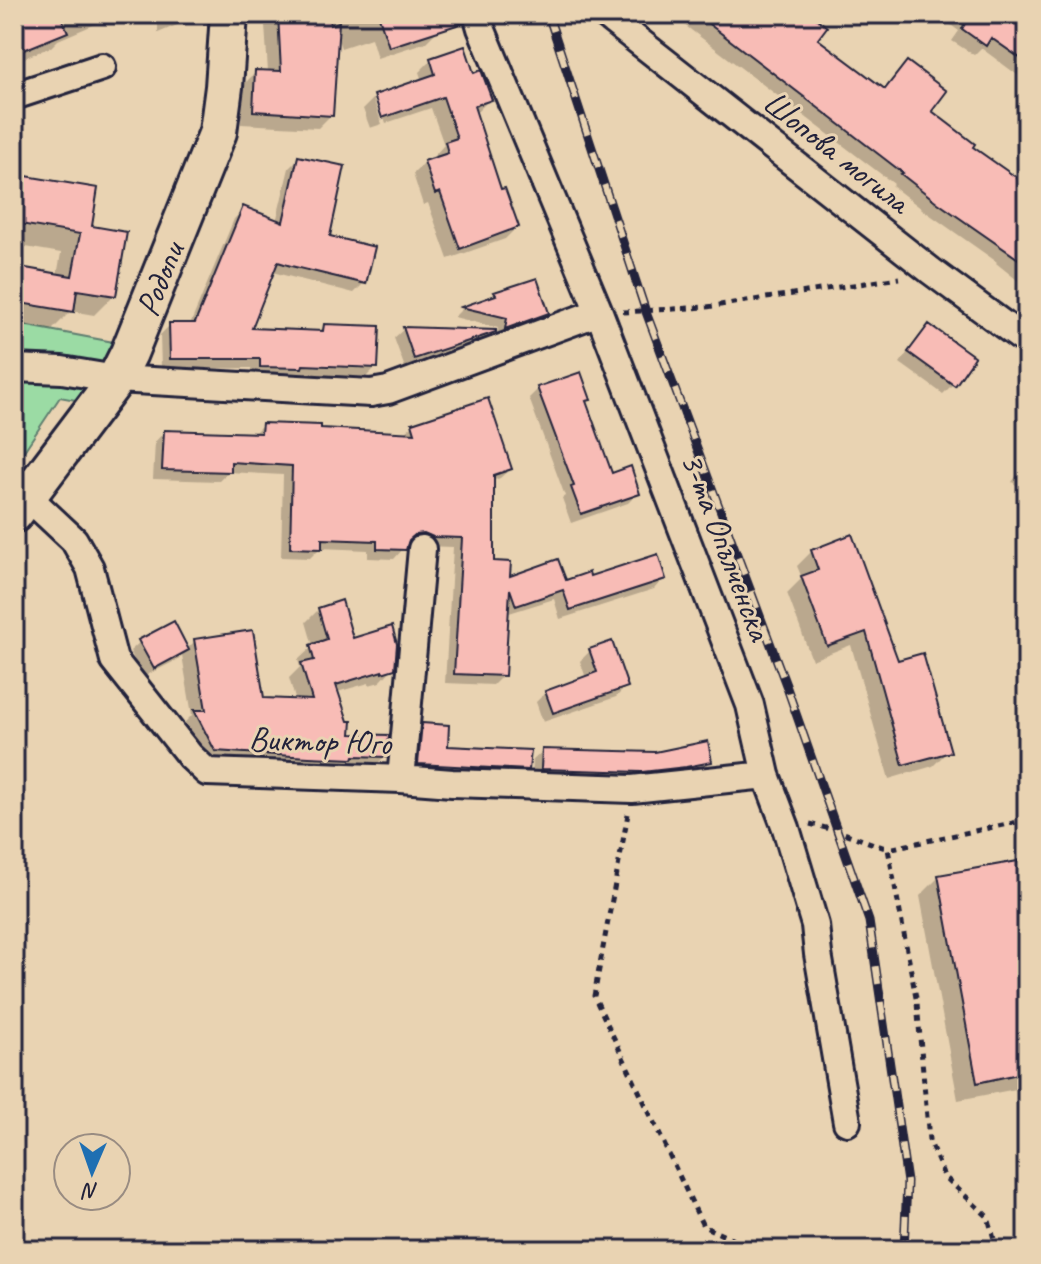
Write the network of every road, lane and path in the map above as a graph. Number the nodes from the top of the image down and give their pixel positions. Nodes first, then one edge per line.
1 (229, 14) edge
2 (477, 14) edge
3 (604, 14) edge
4 (102, 67) dead end
5 (14, 96) edge
6 (931, 271) junction
7 (599, 312) junction
8 (1027, 342) edge
9 (14, 368) edge
10 (116, 379) junction
11 (21, 505) edge
12 (422, 549) dead end
13 (766, 775) junction
14 (401, 779) junction
15 (632, 789) junction
16 (782, 816) junction
17 (1027, 820) edge
18 (888, 849) junction
19 (847, 1122) dead end
20 (755, 1250) edge
21 (997, 1250) edge

1 - 10 street, Родопи
2 - 7 street, 3-та Опълченска
3 - 6 street, Шопова могила
4 - 5 street
6 - 7 path
6 - 8 street, Шопова могила
7 - 10 street
7 - 13 street, 3-та Опълченска
9 - 10 street
10 - 11 street, Родопи
11 - 14 street, Виктор Юго
12 - 14 street
13 - 15 street, Виктор Юго
13 - 16 street, 3-та Опълченска
14 - 15 street, Виктор Юго
15 - 20 path
16 - 18 path
16 - 19 street, 3-та Опълченска
17 - 18 path
18 - 21 path

